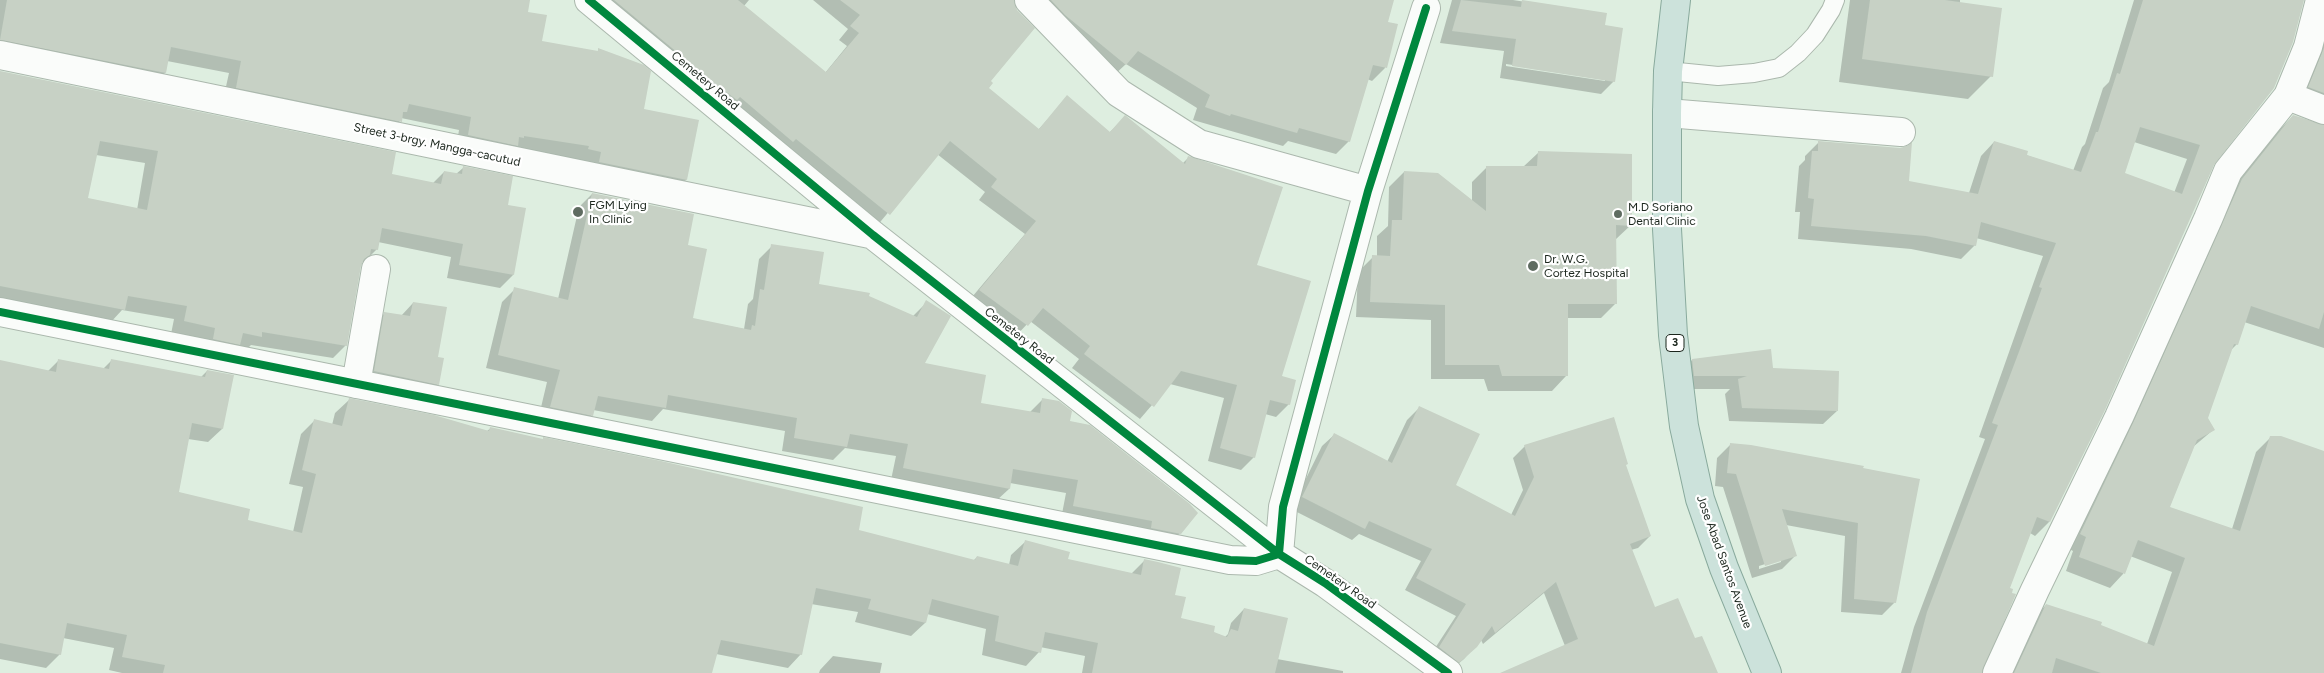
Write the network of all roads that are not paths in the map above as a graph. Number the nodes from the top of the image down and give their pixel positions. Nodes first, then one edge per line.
1 (589, 0) edge
2 (1029, 0) edge
3 (1676, 0) edge
4 (1835, 0) edge
5 (2320, 0) edge
6 (1426, 8) dead end
7 (0, 55) edge
8 (1668, 71) junction
9 (2288, 96) junction
10 (2324, 110) edge
11 (1666, 113) junction
12 (1901, 132) dead end
13 (1368, 191) junction
14 (874, 235) junction
15 (376, 269) dead end
16 (0, 312) edge
17 (356, 384) junction
18 (1279, 554) junction
19 (1448, 673) edge
20 (1767, 673) edge
21 (1997, 673) edge

1 - 14 street, Cemetery Road
2 - 13 street
3 - 8 highway, Jose Abad Santos Avenue / 3
4 - 8 lane
5 - 9 street
6 - 13 street
7 - 14 street, Street 3-brgy. Mangga-cacutud
8 - 11 highway, Jose Abad Santos Avenue / 3
9 - 10 street
9 - 21 street
11 - 12 street
11 - 20 highway, Jose Abad Santos Avenue / 3
13 - 18 street
14 - 18 street, Cemetery Road
15 - 17 street
16 - 17 street
17 - 18 street
18 - 19 street, Cemetery Road

